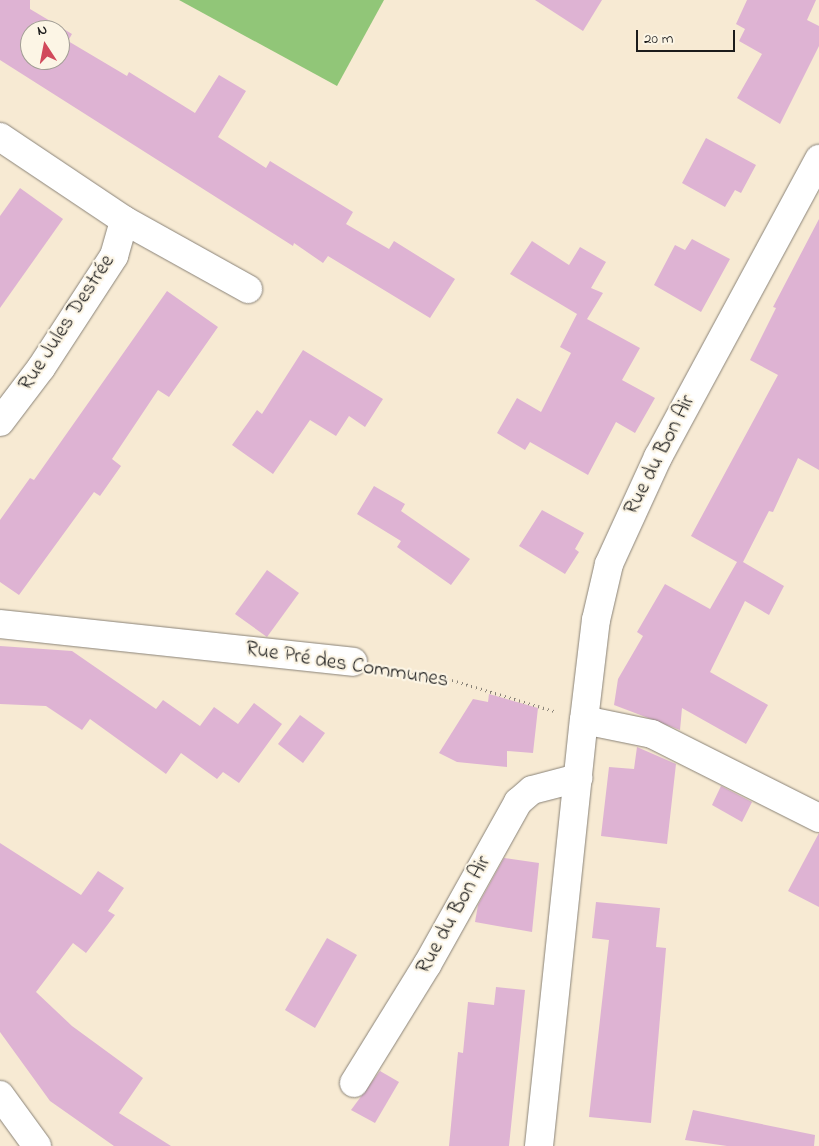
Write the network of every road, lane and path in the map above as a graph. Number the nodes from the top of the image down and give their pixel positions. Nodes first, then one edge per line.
1 (0, 137) edge
2 (819, 159) edge
3 (124, 220) junction
4 (248, 289) dead end
5 (0, 422) edge
6 (0, 624) edge
7 (353, 662) joint
8 (584, 720) junction
9 (578, 778) junction
10 (819, 818) edge
11 (354, 1083) dead end
12 (0, 1095) edge
13 (37, 1146) edge
14 (539, 1146) edge

1 - 3 street
2 - 8 street, Rue du Bon Air
3 - 4 street
3 - 5 street, Rue Jules Destrée
6 - 7 street, Rue Pré des Communes
7 - 8 path, Rue Pré des Communes
8 - 9 street, Rue du Bon Air
8 - 10 street
9 - 11 street, Rue du Bon Air
9 - 14 street, Rue du Bon Air
12 - 13 street

